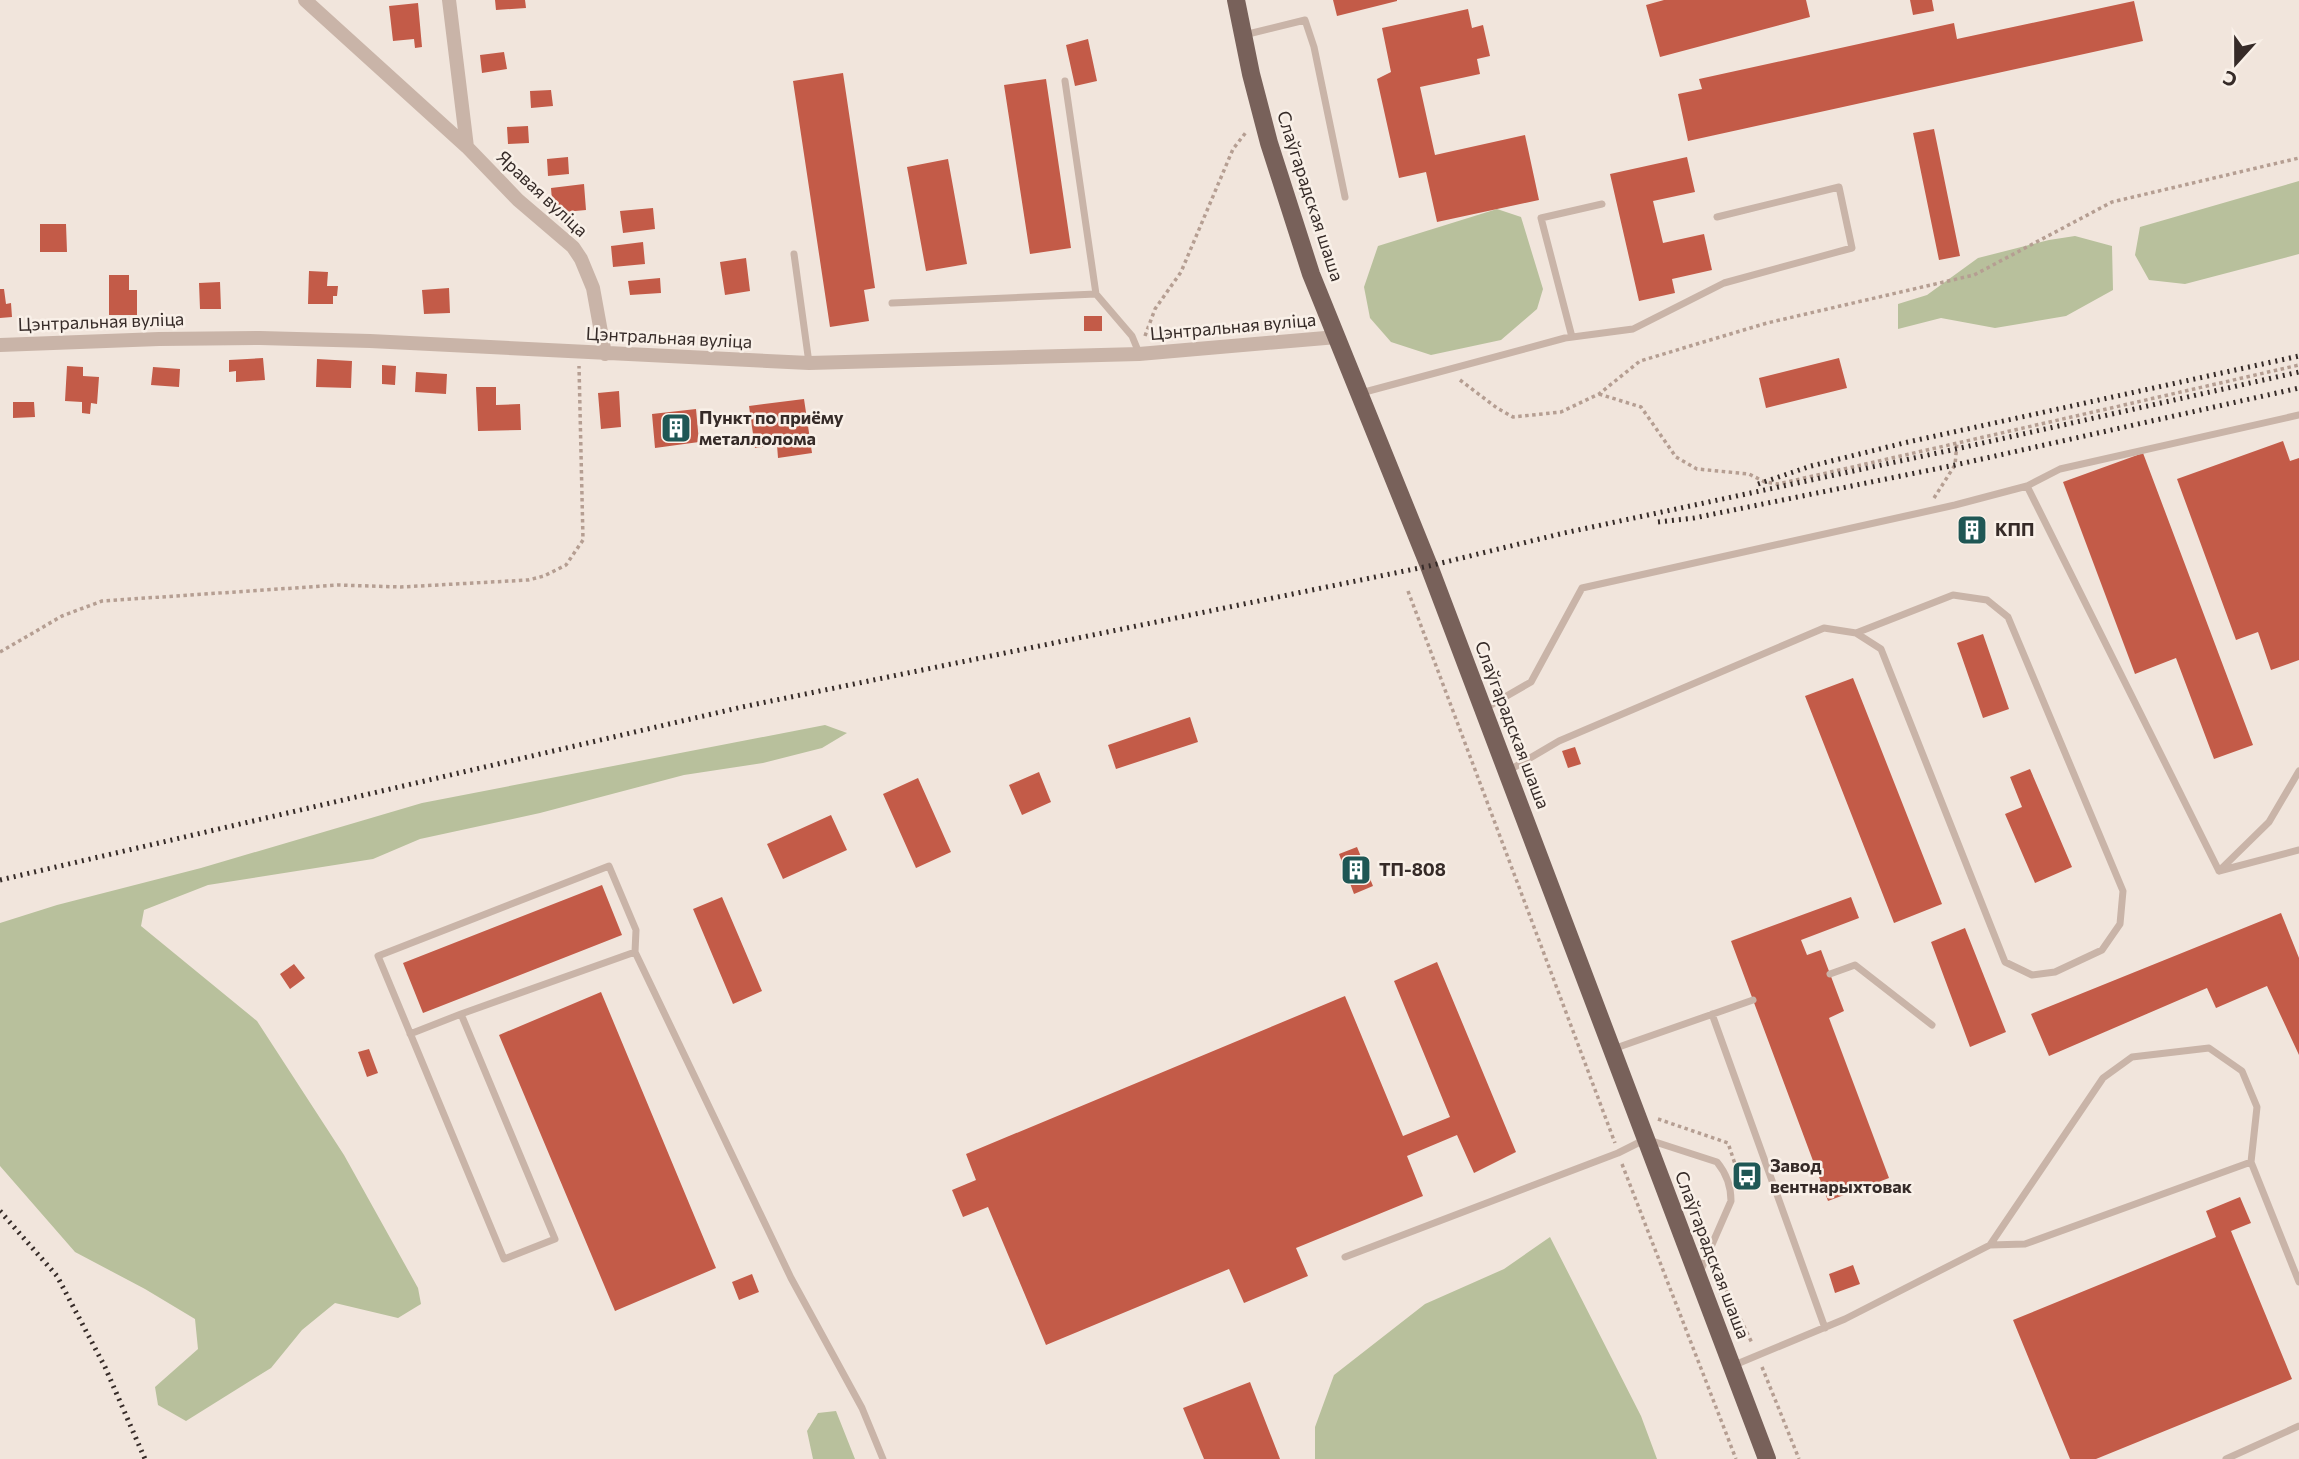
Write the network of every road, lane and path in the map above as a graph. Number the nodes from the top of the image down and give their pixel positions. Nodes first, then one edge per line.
1 (305, 0) edge
2 (449, 0) edge
3 (1236, 0) edge
4 (1242, 36) junction
5 (1065, 81) dead end
6 (1261, 112) junction
7 (467, 147) junction
8 (2299, 158) edge
9 (1345, 197) dead end
10 (1602, 204) dead end
11 (1717, 217) dead end
12 (794, 254) dead end
13 (1096, 294) junction
14 (892, 303) dead end
15 (1337, 337) junction
16 (1572, 337) junction
17 (0, 345) edge
18 (579, 353) junction
19 (605, 354) junction
20 (1139, 354) junction
21 (809, 363) junction
22 (2299, 365) edge
23 (1447, 370) junction
24 (1359, 394) junction
25 (1599, 394) junction
26 (2299, 415) edge
27 (1957, 443) junction
28 (2027, 485) junction
29 (1926, 512) junction
30 (1408, 591) dead end
31 (1856, 633) junction
32 (0, 652) edge
33 (1483, 709) junction
34 (1507, 771) junction
35 (2299, 771) edge
36 (2299, 850) edge
37 (2219, 871) junction
38 (635, 952) junction
39 (1830, 974) dead end
40 (1753, 1000) dead end
41 (461, 1014) junction
42 (1712, 1014) junction
43 (1932, 1026) dead end
44 (410, 1034) junction
45 (1612, 1049) junction
46 (1654, 1111) dead end
47 (1646, 1139) junction
48 (1618, 1153) junction
49 (2251, 1162) junction
50 (1736, 1166) dead end
51 (1990, 1245) junction
52 (1345, 1257) dead end
53 (1713, 1262) dead end
54 (1697, 1280) junction
55 (2299, 1282) edge
56 (1825, 1328) junction
57 (1758, 1354) junction
58 (1731, 1366) junction
59 (2299, 1426) edge
60 (883, 1459) edge
61 (1735, 1459) edge
62 (1767, 1459) edge
63 (1799, 1459) edge
64 (2225, 1459) edge

1 - 7 street, Яравая вуліца
2 - 7 street
3 - 4 main road, Слаўгарадская шаша
4 - 6 main road, Слаўгарадская шаша
4 - 9 lane
5 - 13 lane
6 - 15 main road, Слаўгарадская шаша
6 - 20 path
7 - 19 street, Яравая вуліца
8 - 25 path
10 - 16 lane
11 - 16 lane
12 - 21 lane
13 - 14 lane
13 - 20 lane
15 - 20 street, Цэнтральная вуліца
15 - 24 main road, Слаўгарадская шаша
16 - 23 lane
17 - 18 street, Цэнтральная вуліца
18 - 19 street, Цэнтральная вуліца
18 - 32 path
19 - 21 street, Цэнтральная вуліца
20 - 21 street, Цэнтральная вуліца
22 - 27 path
23 - 24 lane
23 - 25 path
24 - 33 main road, Слаўгарадская шаша
25 - 27 path
26 - 28 lane
27 - 29 path
28 - 29 lane
28 - 37 lane
29 - 33 lane
30 - 48 path
31 - 31 lane
31 - 34 lane
33 - 34 main road, Слаўгарадская шаша
34 - 45 main road, Слаўгарадская шаша
35 - 37 lane
36 - 37 lane
38 - 41 lane
38 - 44 lane
38 - 60 lane
39 - 43 lane
40 - 42 lane
41 - 44 lane
41 - 44 lane
42 - 45 lane
42 - 56 lane
45 - 47 main road, Слаўгарадская шаша
46 - 50 path
47 - 48 lane
47 - 54 main road, Слаўгарадская шаша
47 - 54 lane
48 - 52 lane
48 - 61 path
49 - 51 lane
49 - 51 lane
49 - 55 lane
51 - 56 lane
53 - 57 path
54 - 58 main road, Слаўгарадская шаша
56 - 57 lane
57 - 58 lane
57 - 63 path
58 - 62 main road, Слаўгарадская шаша
59 - 64 lane

